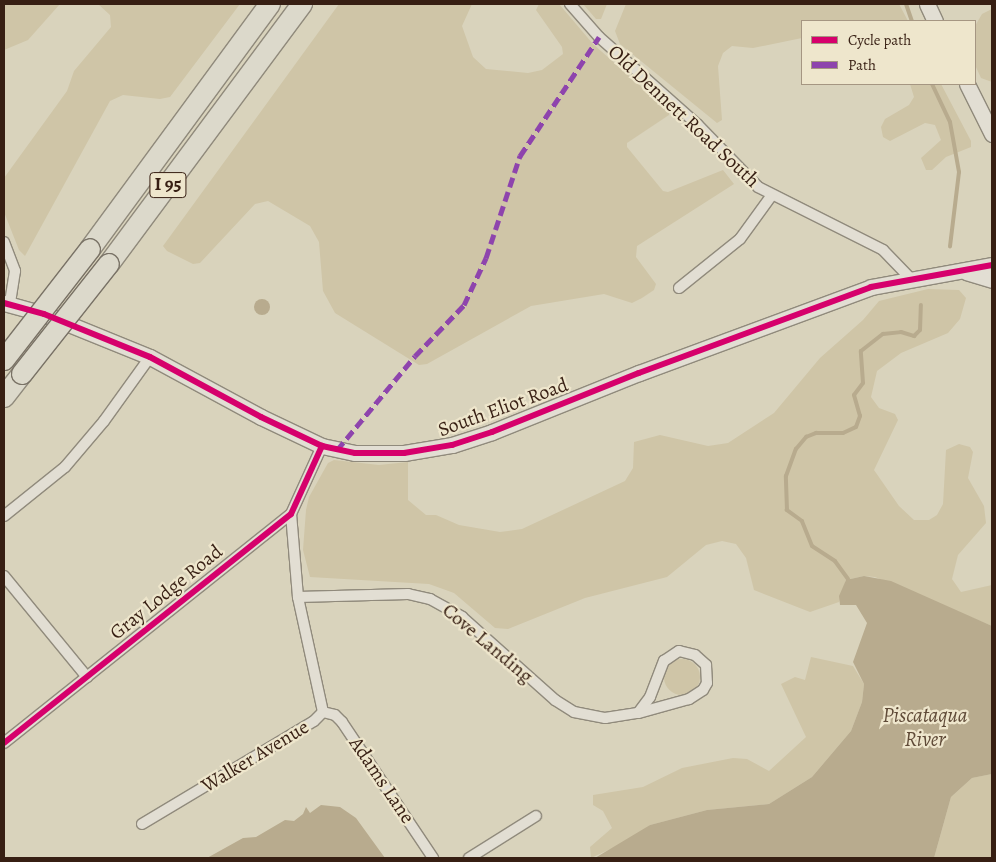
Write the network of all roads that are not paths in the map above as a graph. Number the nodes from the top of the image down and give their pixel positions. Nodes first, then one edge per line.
1 (270, 4) edge
2 (302, 4) edge
3 (570, 4) edge
4 (927, 4) edge
5 (935, 20) edge
6 (968, 85) edge
7 (991, 126) edge
8 (772, 195) junction
9 (4, 242) edge
10 (992, 265) edge
11 (964, 272) junction
12 (910, 278) junction
13 (992, 280) edge
14 (679, 288) dead end
15 (7, 304) edge
16 (150, 357) junction
17 (4, 360) edge
18 (4, 397) edge
19 (322, 446) junction
20 (291, 514) junction
21 (4, 516) edge
22 (4, 576) edge
23 (298, 597) junction
24 (87, 677) junction
25 (323, 712) junction
26 (638, 713) junction
27 (4, 743) edge
28 (536, 816) dead end
29 (142, 824) dead end
30 (433, 858) edge
31 (470, 858) edge

1 - 17 highway, I 95, bridge
2 - 18 highway, I 95, bridge
3 - 8 street, Old Dennett Road South
4 - 5 main road
6 - 7 main road
8 - 12 street, Old Dennett Road South
8 - 14 street
9 - 15 street
10 - 11 main road
11 - 12 main road, South Eliot Road
11 - 13 main road
12 - 19 main road, South Eliot Road
15 - 16 main road, South Eliot Road
16 - 19 main road, South Eliot Road
16 - 21 street
19 - 20 street, Gray Lodge Road
20 - 23 street, Walker Avenue
20 - 24 street, Gray Lodge Road
22 - 24 street
23 - 25 street, Walker Avenue
23 - 26 street, Cove Landing
24 - 27 street, Gray Lodge Road
25 - 29 street, Walker Avenue
25 - 30 street, Adams Lane
26 - 26 street, Cove Landing
28 - 31 street

